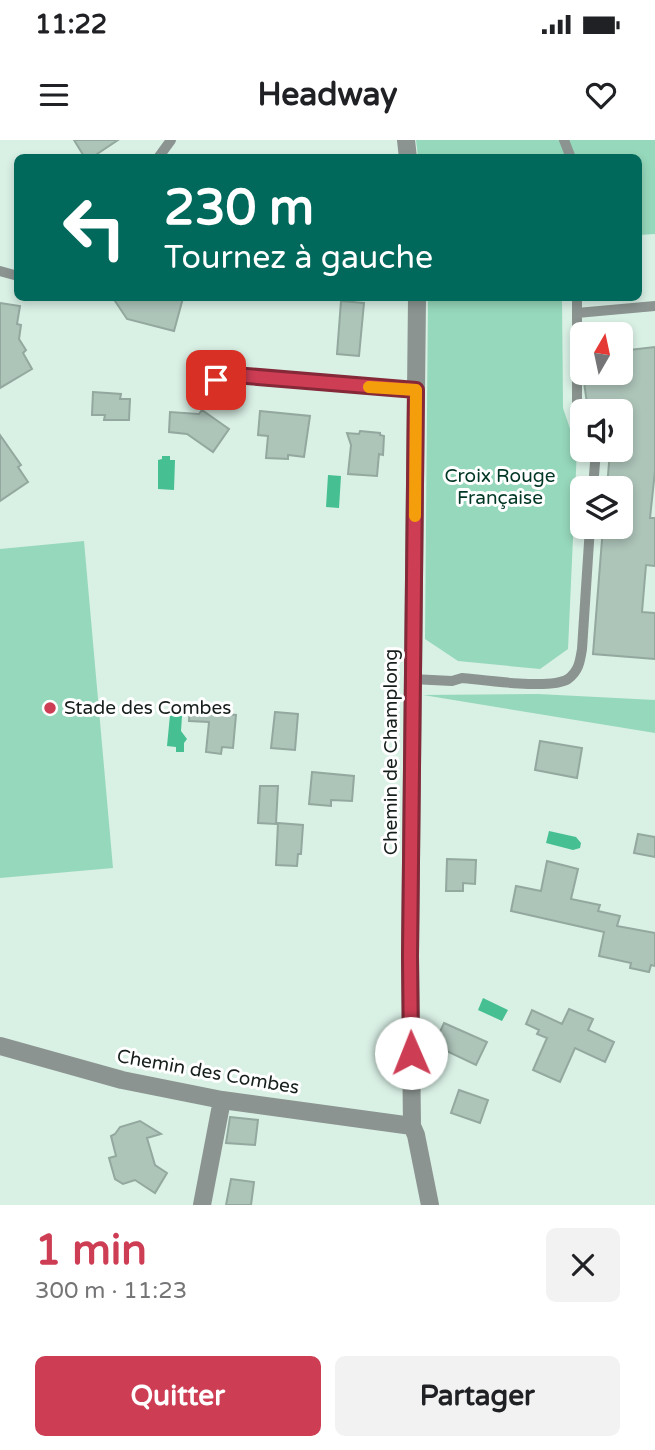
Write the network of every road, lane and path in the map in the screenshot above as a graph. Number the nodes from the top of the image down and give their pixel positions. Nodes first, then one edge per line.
1 (417, 301) edge
2 (577, 301) edge
3 (655, 306) edge
4 (577, 313) junction
5 (216, 380) dead end
6 (416, 390) junction
7 (577, 399) edge
8 (589, 539) edge
9 (412, 679) junction
10 (0, 1046) edge
11 (222, 1100) junction
12 (412, 1126) junction
13 (202, 1205) edge
14 (430, 1205) edge

1 - 6 street, Chemin de Champlong
2 - 4 lane
3 - 4 lane
4 - 7 lane
5 - 6 lane
6 - 9 street, Chemin de Champlong
8 - 9 lane
9 - 12 street, Chemin de Champlong
10 - 11 street, Chemin des Combes
11 - 12 street, Chemin des Combes
11 - 13 street
12 - 14 street, Chemin de Champlong

